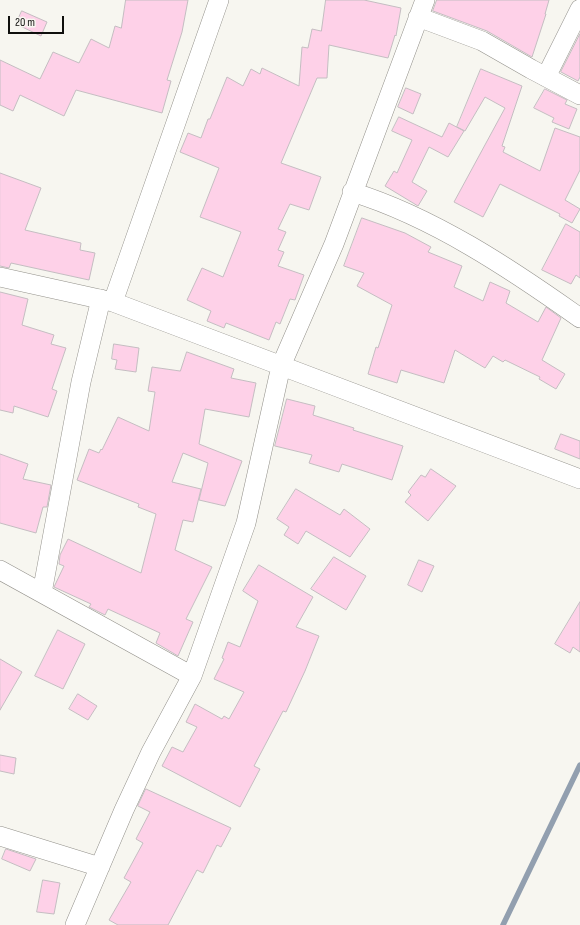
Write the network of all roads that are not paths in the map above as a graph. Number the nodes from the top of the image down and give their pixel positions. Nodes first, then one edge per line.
1 (219, 0) edge
2 (421, 9) edge
3 (580, 9) edge
4 (546, 77) junction
5 (580, 95) edge
6 (352, 192) junction
7 (0, 277) edge
8 (107, 301) junction
9 (580, 318) edge
10 (281, 366) junction
11 (580, 479) edge
12 (0, 570) edge
13 (42, 593) junction
14 (192, 676) junction
15 (0, 836) edge
16 (100, 867) junction
17 (75, 925) edge

1 - 8 street
2 - 4 street
2 - 6 street
3 - 4 street
4 - 5 street
6 - 9 street
6 - 10 street
7 - 8 street
8 - 10 street
8 - 13 street
10 - 11 street
10 - 14 street
12 - 13 street
13 - 14 street
14 - 16 street
15 - 16 street
16 - 17 street

